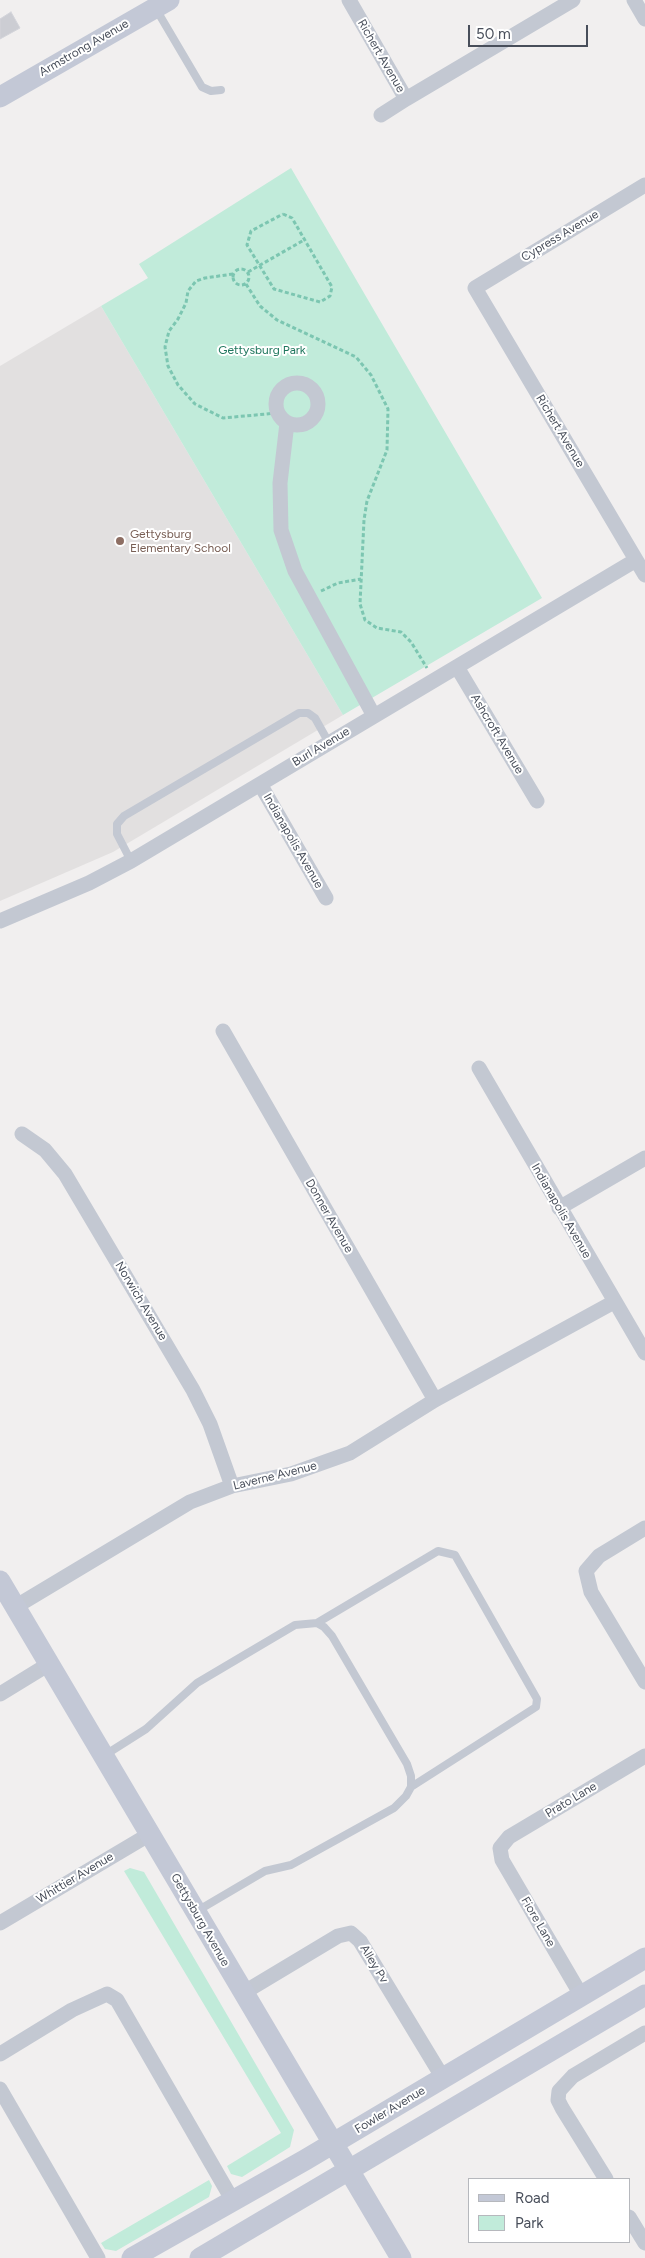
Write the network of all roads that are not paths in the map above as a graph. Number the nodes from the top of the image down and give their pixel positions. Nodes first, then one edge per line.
1 (349, 0) edge
2 (573, 0) edge
3 (634, 0) edge
4 (164, 2) edge
5 (645, 18) edge
6 (221, 90) dead end
7 (0, 97) edge
8 (406, 99) junction
9 (381, 115) dead end
10 (645, 185) edge
11 (475, 288) joint
12 (282, 418) road end
13 (636, 560) junction
14 (645, 575) edge
15 (457, 667) junction
16 (374, 716) junction
17 (329, 743) junction
18 (260, 784) junction
19 (537, 801) dead end
20 (131, 861) junction
21 (326, 898) dead end
22 (0, 921) edge
23 (223, 1031) dead end
24 (480, 1068) dead end
25 (22, 1134) dead end
26 (645, 1158) edge
27 (559, 1208) junction
28 (614, 1302) junction
29 (645, 1353) edge
30 (435, 1400) junction
31 (232, 1486) junction
32 (645, 1528) edge
33 (0, 1581) edge
34 (15, 1607) junction
35 (316, 1623) junction
36 (49, 1664) junction
37 (645, 1682) edge
38 (0, 1694) edge
39 (104, 1756) junction
40 (645, 1756) edge
41 (411, 1787) junction
42 (150, 1834) junction
43 (500, 1848) joint
44 (195, 1912) junction
45 (0, 1923) edge
46 (645, 1958) edge
47 (244, 1993) junction
48 (581, 1995) junction
49 (645, 1995) edge
50 (645, 2033) edge
51 (0, 2054) edge
52 (443, 2078) junction
53 (0, 2090) edge
54 (333, 2143) junction
55 (348, 2169) junction
56 (605, 2178) edge
57 (233, 2201) junction
58 (630, 2219) edge
59 (645, 2243) edge
60 (98, 2258) edge
61 (132, 2258) edge
62 (200, 2258) edge
63 (401, 2258) edge

1 - 8 street, Richert Avenue
2 - 8 street, Richert Avenue
3 - 5 street
4 - 6 lane
4 - 7 main road, Armstrong Avenue
8 - 9 street
10 - 11 street, Cypress Avenue
11 - 13 street, Richert Avenue
12 - 16 street
13 - 14 street, Richert Avenue
13 - 15 street, Burl Avenue
15 - 16 street, Burl Avenue
15 - 19 street, Ashcroft Avenue
16 - 17 street, Burl Avenue
17 - 18 street, Burl Avenue
17 - 20 lane
18 - 20 street, Burl Avenue
18 - 21 street, Indianapolis Avenue
20 - 22 street, Burl Avenue
23 - 30 street, Donner Avenue
24 - 27 street, Indianapolis Avenue
25 - 31 street, Norwich Avenue
26 - 27 street
27 - 28 street, Indianapolis Avenue
28 - 29 street, Indianapolis Avenue
28 - 30 street, Laverne Avenue
30 - 31 street, Laverne Avenue
31 - 34 street, Laverne Avenue
32 - 37 street
33 - 34 main road, Gettysburg Avenue
34 - 36 main road, Gettysburg Avenue
35 - 39 lane
35 - 41 lane
35 - 41 lane
36 - 38 street
36 - 39 main road, Gettysburg Avenue
39 - 42 main road, Gettysburg Avenue
40 - 43 street, Prato Lane
41 - 44 lane
42 - 44 main road, Gettysburg Avenue
42 - 45 street, Whittier Avenue
43 - 48 street, Fiore Lane
44 - 47 main road, Gettysburg Avenue
46 - 48 main road, Fowler Avenue
47 - 52 street, Alley Pv
47 - 54 main road, Gettysburg Avenue
48 - 52 main road, Fowler Avenue
49 - 55 main road
50 - 56 street
51 - 57 street
52 - 54 main road, Fowler Avenue
53 - 60 street
54 - 55 main road, Gettysburg Avenue
54 - 57 main road, Fowler Avenue
55 - 62 main road
55 - 63 main road, Gettysburg Avenue
57 - 61 main road, Fowler Avenue
58 - 59 street

